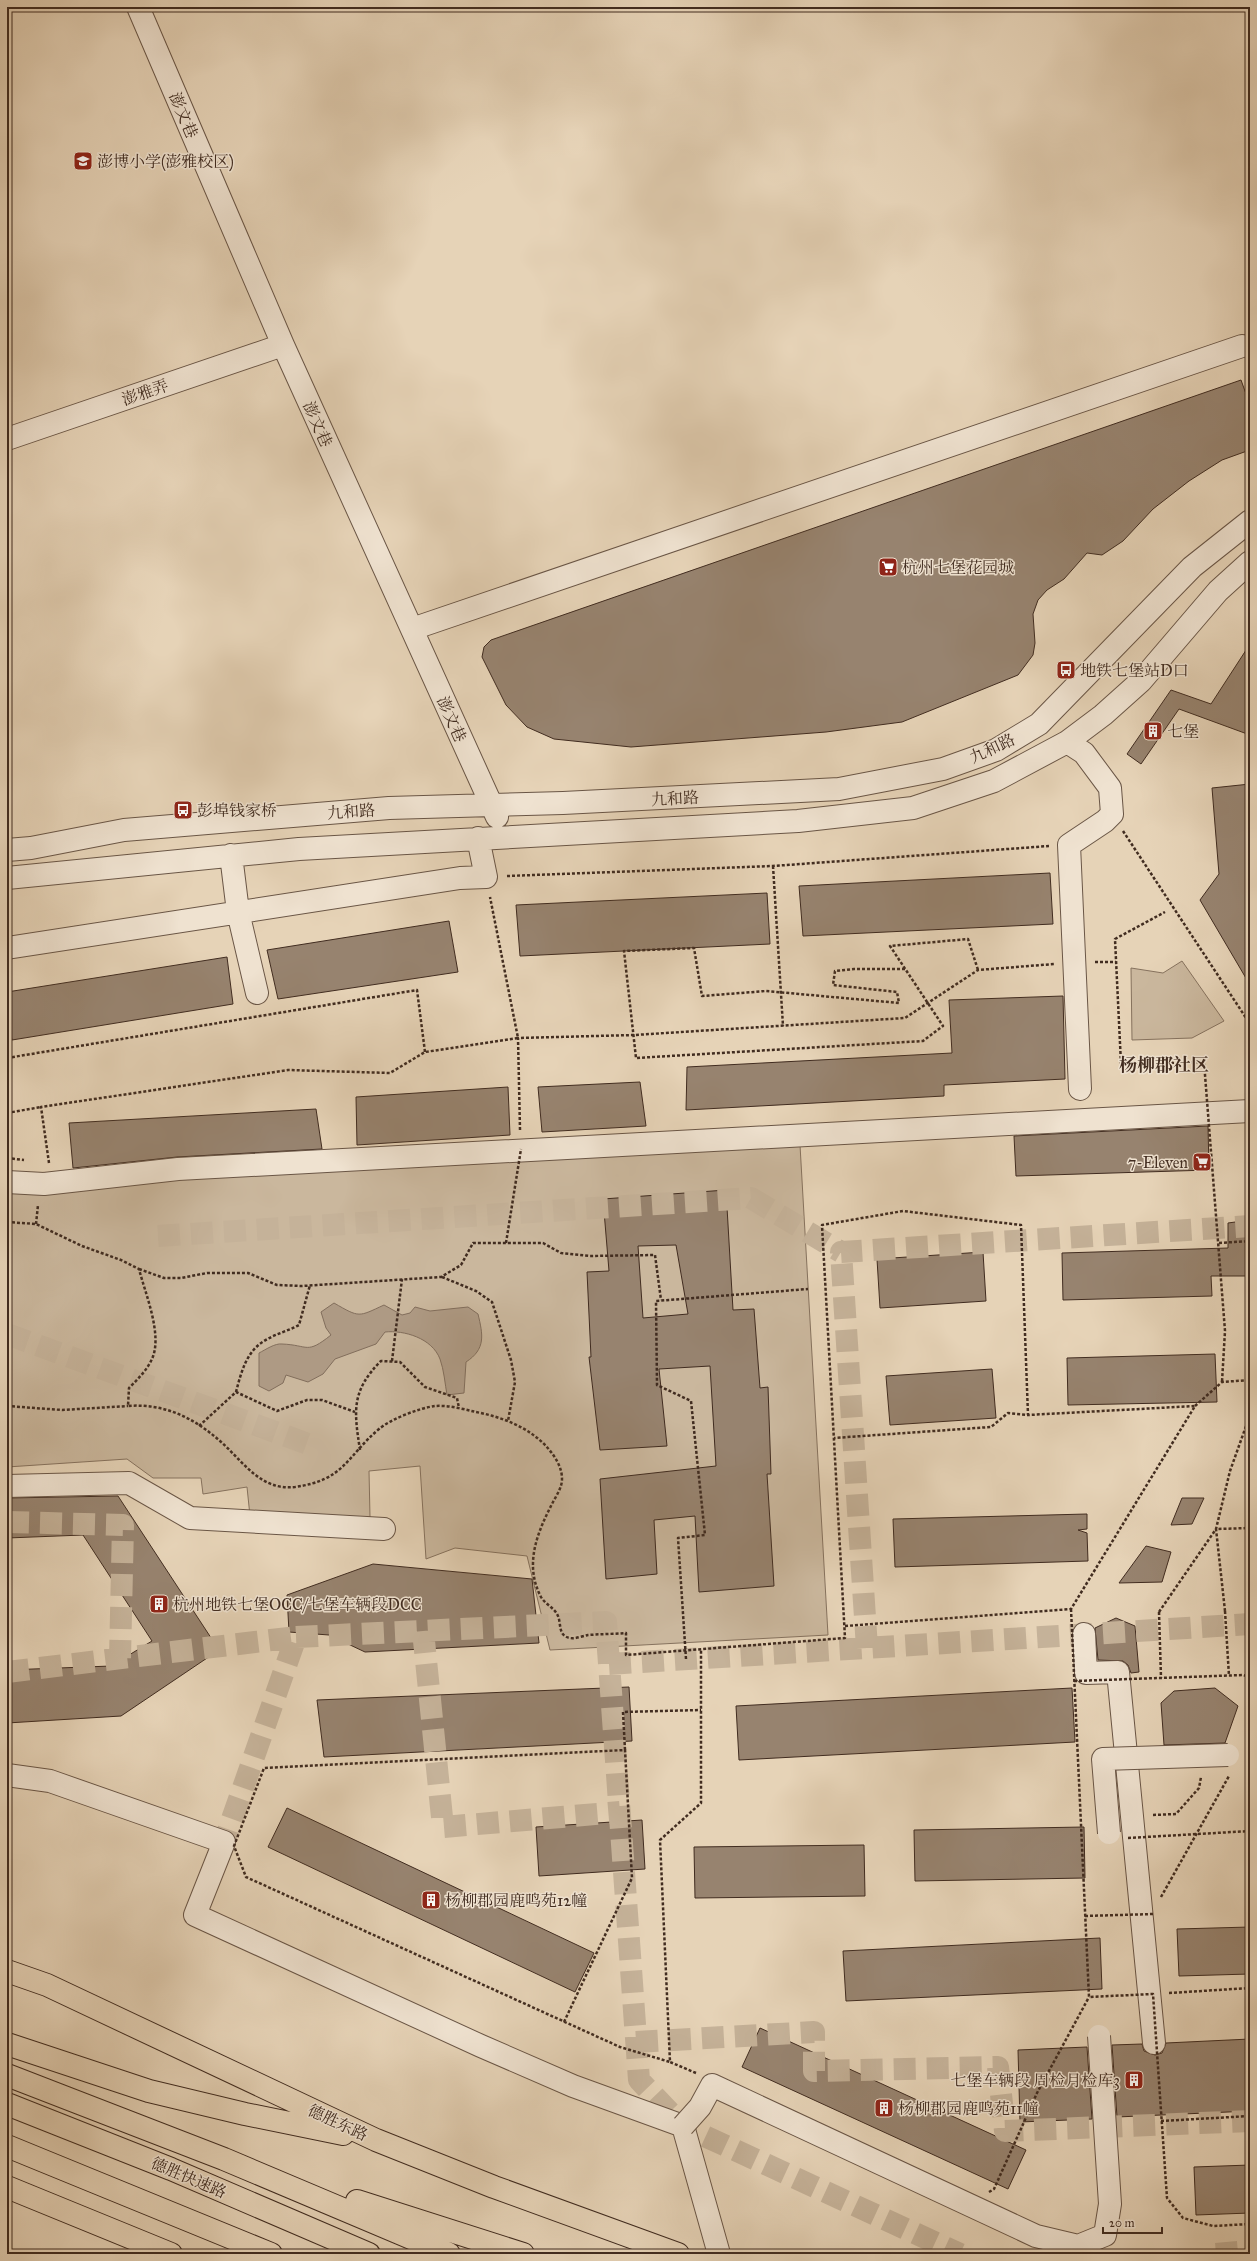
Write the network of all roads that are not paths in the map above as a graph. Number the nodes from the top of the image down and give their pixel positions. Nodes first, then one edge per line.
1 (138, 7) edge
2 (283, 345) junction
3 (1242, 346) dead end
4 (7, 439) edge
5 (1250, 521) edge
6 (1250, 562) edge
7 (412, 629) junction
8 (1067, 742) junction
9 (492, 805) junction
10 (506, 837) junction
11 (478, 838) junction
12 (7, 850) edge
13 (231, 856) junction
14 (7, 878) edge
15 (238, 912) junction
16 (7, 948) edge
17 (257, 993) dead end
18 (1080, 1090) dead end
19 (1250, 1110) edge
20 (7, 1182) edge
21 (7, 1486) edge
22 (384, 1529) dead end
23 (1084, 1634) dead end
24 (1113, 1694) dead end
25 (1118, 1758) junction
26 (1234, 1760) road end
27 (7, 1775) edge
28 (1115, 1835) road end
29 (7, 1971) edge
30 (1098, 2036) dead end
31 (1154, 2043) dead end
32 (7, 2044) edge
33 (7, 2075) edge
34 (7, 2104) edge
35 (683, 2126) junction
36 (376, 2140) junction
37 (7, 2146) edge
38 (224, 2159) junction
39 (7, 2187) edge
40 (171, 2254) edge
41 (272, 2254) edge
42 (369, 2254) edge
43 (449, 2254) edge
44 (523, 2254) edge
45 (678, 2254) edge
46 (719, 2254) edge

1 - 2 street, 澎文巷
2 - 4 street, 澎雅弄
2 - 7 street, 澎文巷
3 - 7 street
5 - 9 street, 九和路
6 - 8 street, 九和路
7 - 9 street, 澎文巷
8 - 10 street, 九和路
8 - 18 street
9 - 10 street, 澎文巷
9 - 12 street, 九和路
10 - 11 street, 九和路
11 - 13 street, 九和路
11 - 15 street
13 - 14 street, 九和路
13 - 15 street
15 - 16 street
15 - 17 street
19 - 20 street
21 - 22 street
23 - 31 street
24 - 25 street
25 - 26 street, bridge
25 - 28 street, bridge
27 - 35 street
29 - 36 main road, 德胜东路
30 - 35 street, bridge
32 - 36 main road
33 - 38 main road
34 - 42 main road, 德胜快速路
35 - 46 street
36 - 45 main road, 德胜东路
37 - 41 main road
38 - 43 main road
38 - 44 main road
39 - 40 main road

